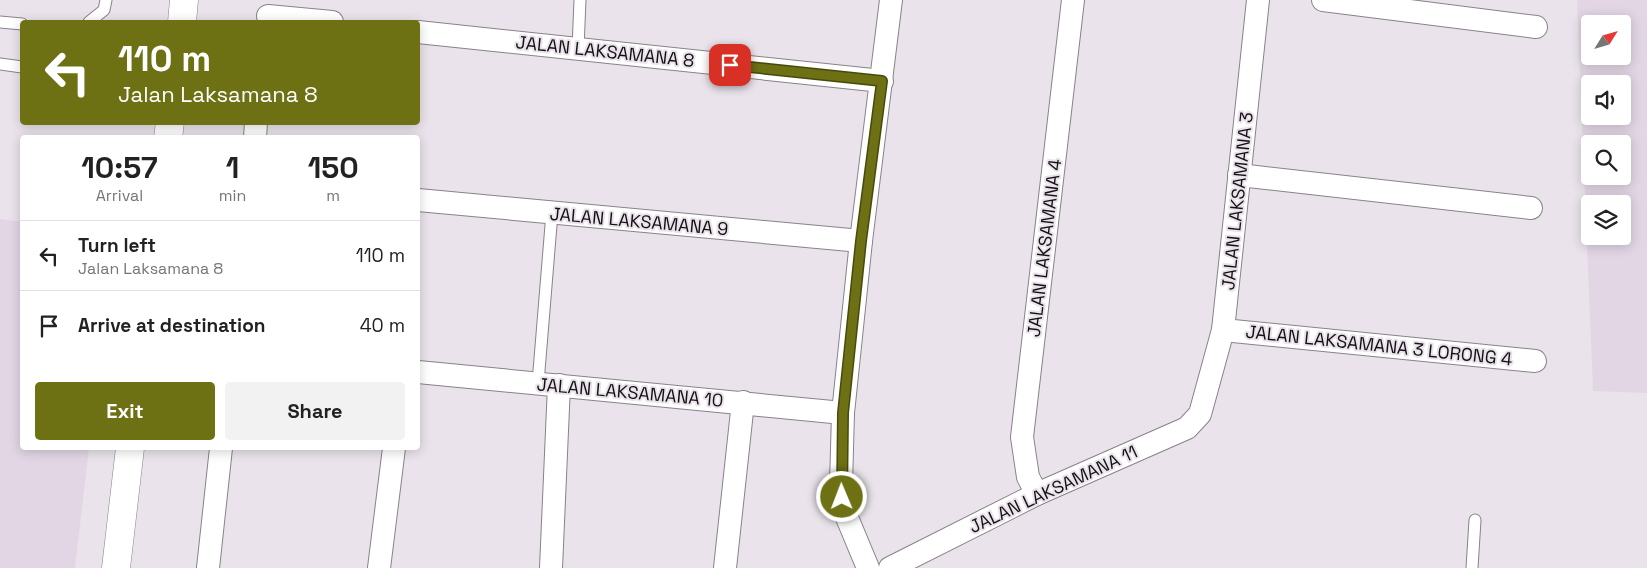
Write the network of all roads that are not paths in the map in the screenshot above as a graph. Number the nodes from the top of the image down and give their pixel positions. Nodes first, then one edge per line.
1 (106, 0) edge
2 (184, 0) edge
3 (580, 0) edge
4 (891, 0) edge
5 (1073, 0) edge
6 (1258, 0) edge
7 (1323, 0) edge
8 (268, 13) edge
9 (92, 20) edge
10 (182, 20) edge
11 (318, 20) edge
12 (0, 22) edge
13 (20, 24) edge
14 (1536, 27) dead end
15 (420, 32) edge
16 (578, 49) junction
17 (0, 64) edge
18 (20, 67) edge
19 (882, 81) junction
20 (1240, 175) junction
21 (420, 200) edge
22 (1530, 208) dead end
23 (552, 213) junction
24 (861, 241) junction
25 (1223, 330) junction
26 (1535, 361) dead end
27 (420, 372) edge
28 (548, 384) junction
29 (1204, 400) joint
30 (743, 402) junction
31 (843, 413) junction
32 (130, 450) edge
33 (221, 450) edge
34 (394, 450) edge
35 (1037, 494) junction
36 (1475, 520) dead end
37 (116, 568) edge
38 (208, 568) edge
39 (379, 568) edge
40 (551, 568) edge
41 (725, 568) edge
42 (868, 568) edge
43 (890, 568) edge
44 (1472, 568) edge

1 - 9 lane
2 - 10 street
3 - 16 lane
4 - 19 street
5 - 35 street, JALAN LAKSAMANA 4
6 - 20 street, JALAN LAKSAMANA 3
7 - 14 street
8 - 11 street
12 - 13 lane
15 - 16 street, JALAN LAKSAMANA 8
16 - 19 street, JALAN LAKSAMANA 8
17 - 18 lane
19 - 24 street
20 - 22 street
20 - 25 street, JALAN LAKSAMANA 3
21 - 23 street, JALAN LAKSAMANA 9
23 - 24 street, JALAN LAKSAMANA 9
23 - 28 lane
24 - 31 street
25 - 26 street, JALAN LAKSAMANA 3 LORONG 4
25 - 29 street, JALAN LAKSAMANA 3
27 - 28 street, JALAN LAKSAMANA 10
28 - 30 street, JALAN LAKSAMANA 10
28 - 40 street
29 - 35 street, JALAN LAKSAMANA 11
30 - 31 street, JALAN LAKSAMANA 10
30 - 41 street
31 - 42 street
32 - 37 street
33 - 38 street
34 - 39 street
35 - 43 street, JALAN LAKSAMANA 11
36 - 44 lane

